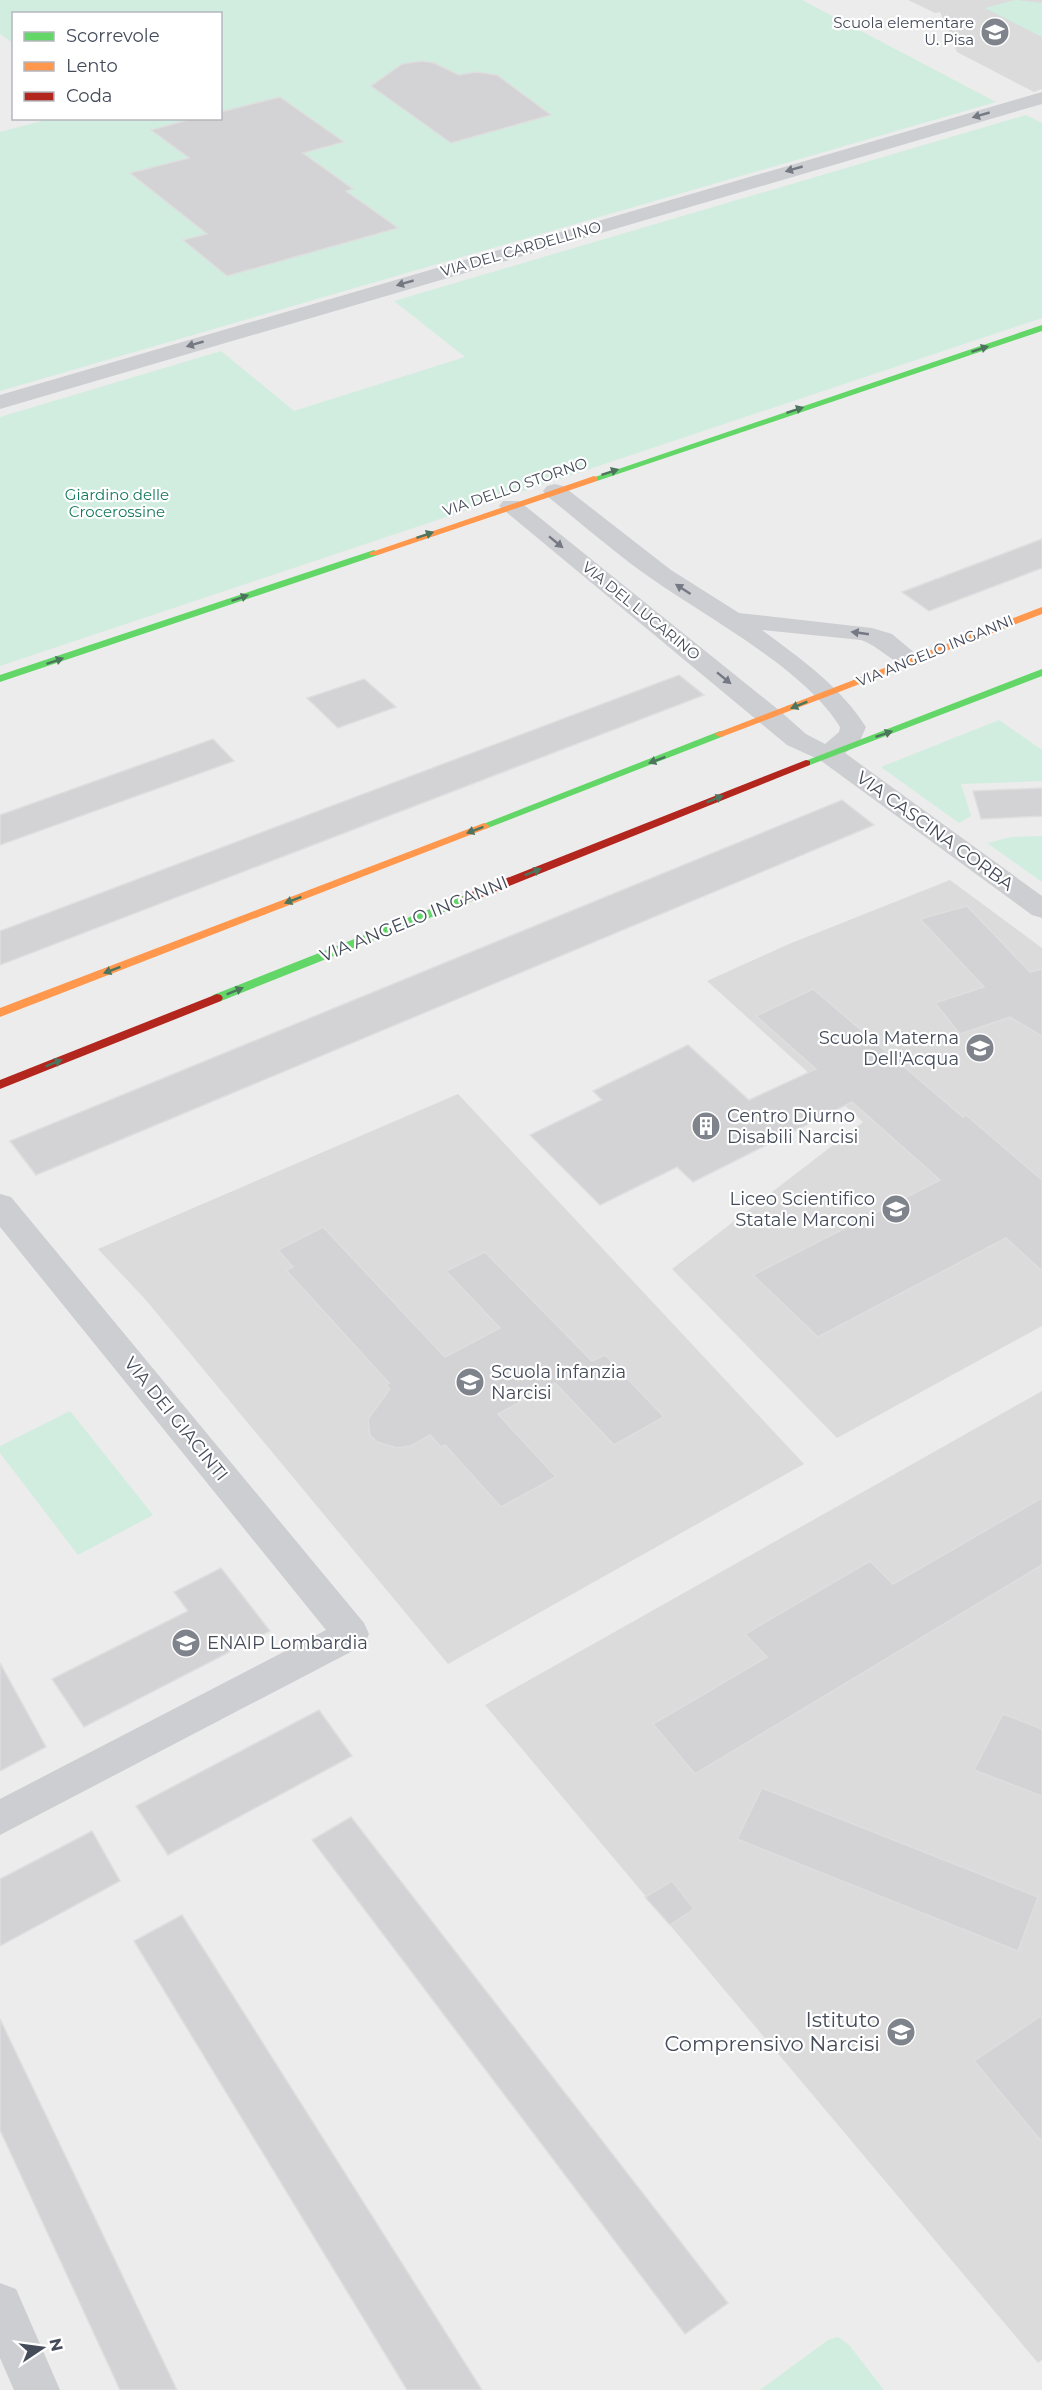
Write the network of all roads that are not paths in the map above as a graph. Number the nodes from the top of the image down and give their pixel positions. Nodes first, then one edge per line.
1 (1041, 99) edge
2 (1042, 328) edge
3 (0, 402) edge
4 (555, 491) junction
5 (511, 506) junction
6 (1042, 609) edge
7 (733, 620) junction
8 (910, 660) junction
9 (1042, 672) edge
10 (0, 680) edge
11 (828, 693) junction
12 (771, 716) junction
13 (829, 753) junction
14 (1042, 909) edge
15 (0, 1013) edge
16 (0, 1085) edge
17 (0, 1205) edge
18 (0, 1818) edge
19 (0, 2305) edge
20 (37, 2390) edge

1 -> 3 street, VIA DEL CARDELLINO
4 -> 2 street, VIA DELLO STORNO
4 - 5 street, VIA DELLO STORNO
7 -> 4 street
10 -> 5 street, VIA DELLO STORNO
5 -> 12 street, VIA DEL LUCARINO
6 - 8 street, VIA ANGELO INGANNI
8 -> 7 street
7 - 11 street
8 - 11 street, VIA ANGELO INGANNI
13 -> 9 street, VIA ANGELO INGANNI
11 -> 12 street, VIA ANGELO INGANNI
11 - 13 street, VIA ANGELO INGANNI
12 - 13 street
12 -> 15 street, VIA ANGELO INGANNI
13 - 14 street, VIA CASCINA CORBA
16 -> 13 street, VIA ANGELO INGANNI
17 - 18 street, VIA DEI GIACINTI
19 - 20 street

